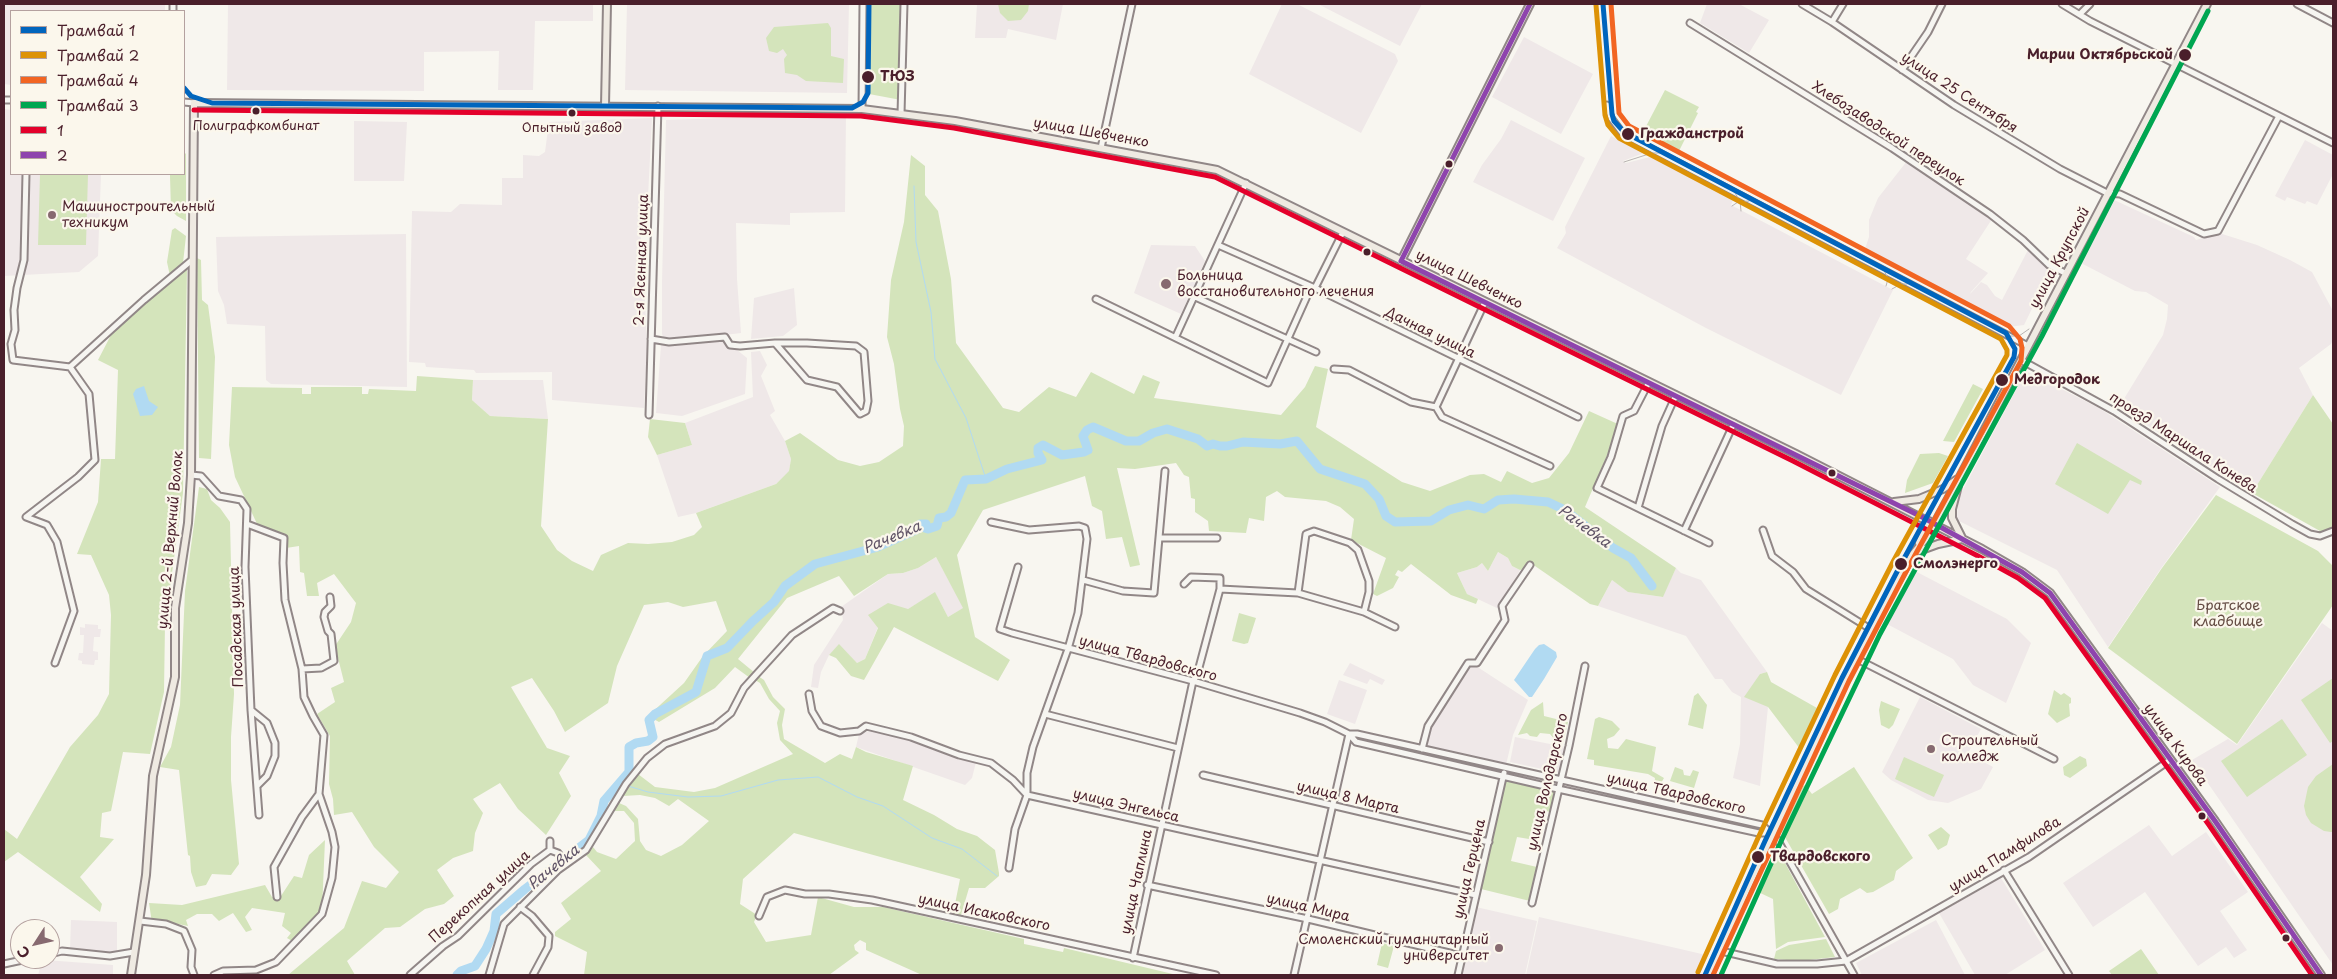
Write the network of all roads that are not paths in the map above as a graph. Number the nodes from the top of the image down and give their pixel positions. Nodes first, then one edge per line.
1 (607, 4) edge
2 (863, 4) edge
3 (904, 4) edge
4 (1132, 4) edge
5 (1530, 4) edge
6 (1802, 4) edge
7 (1843, 4) edge
8 (2062, 4) edge
9 (2090, 4) edge
10 (2207, 4) edge
11 (2297, 4) edge
12 (1942, 5) edge
13 (2080, 14) junction
14 (1832, 22) junction
15 (1690, 23) dead end
16 (2333, 23) edge
17 (2176, 64) junction
18 (1902, 70) junction
19 (185, 102) edge
20 (194, 103) junction
21 (1607, 105) dead end
22 (605, 106) junction
23 (658, 106) junction
24 (862, 109) junction
25 (901, 114) junction
26 (2279, 116) junction
27 (2333, 143) edge
28 (1101, 148) junction
29 (26, 175) edge
30 (1246, 183) junction
31 (2107, 193) junction
32 (1343, 232) junction
33 (1218, 245) junction
34 (192, 260) junction
35 (1400, 260) junction
36 (2065, 273) junction
37 (1315, 288) junction
38 (1193, 296) junction
39 (1096, 299) dead end
40 (1485, 302) junction
41 (1176, 336) junction
42 (651, 339) junction
43 (1287, 340) junction
44 (775, 343) junction
45 (2028, 346) junction
46 (1316, 352) dead end
47 (1457, 360) junction
48 (2021, 360) junction
49 (70, 368) junction
50 (1334, 369) dead end
51 (1649, 382) junction
52 (1676, 395) junction
53 (1436, 407) junction
54 (649, 415) dead end
55 (1578, 417) dead end
56 (1734, 423) junction
57 (1550, 466) dead end
58 (1165, 471) dead end
59 (191, 475) junction
60 (1960, 477) junction
61 (1892, 502) junction
62 (1638, 508) junction
63 (991, 522) dead end
64 (1931, 522) junction
65 (247, 524) junction
66 (1763, 530) dead end
67 (1684, 531) junction
68 (2333, 532) edge
69 (1159, 538) junction
70 (1218, 538) dead end
71 (1962, 539) junction
72 (1709, 543) dead end
73 (1913, 554) junction
74 (1530, 565) dead end
75 (1018, 567) dead end
76 (1083, 580) junction
77 (1184, 584) dead end
78 (1220, 589) junction
79 (1298, 593) junction
80 (330, 597) dead end
81 (840, 611) dead end
82 (1364, 612) junction
83 (1395, 627) dead end
84 (1872, 630) junction
85 (1068, 649) junction
86 (1856, 659) junction
87 (55, 663) dead end
88 (1585, 666) dead end
89 (302, 669) junction
90 (1193, 681) junction
91 (809, 694) dead end
92 (251, 710) junction
93 (1045, 714) junction
94 (1349, 734) junction
95 (1178, 748) junction
96 (1422, 749) junction
97 (2054, 760) dead end
98 (2170, 760) junction
99 (1505, 767) junction
100 (1202, 775) dead end
101 (1503, 776) junction
102 (1561, 780) junction
103 (257, 786) junction
104 (1558, 789) junction
105 (319, 794) junction
106 (1027, 794) junction
107 (1652, 800) junction
108 (1333, 807) junction
109 (1650, 809) junction
110 (259, 814) dead end
111 (1160, 826) junction
112 (1773, 833) junction
113 (550, 841) dead end
114 (1489, 842) junction
115 (550, 850) junction
116 (1320, 862) junction
117 (566, 863) junction
118 (1008, 868) dead end
119 (2004, 870) junction
120 (1147, 885) junction
121 (1476, 895) junction
122 (276, 897) dead end
123 (1532, 903) dead end
124 (520, 907) junction
125 (759, 916) dead end
126 (1308, 919) junction
127 (140, 921) junction
128 (1721, 951) junction
129 (60, 952) edge
130 (134, 952) junction
131 (1462, 956) junction
132 (1133, 958) junction
133 (1846, 961) junction
134 (130, 975) edge
135 (195, 975) edge
136 (214, 975) edge
137 (410, 975) edge
138 (489, 975) edge
139 (532, 975) edge
140 (1216, 975) edge
141 (1294, 975) edge
142 (1458, 975) edge
143 (1710, 975) edge
144 (1854, 975) edge
145 (2069, 975) edge
146 (2321, 975) edge

1 - 22 main road
2 - 24 street
3 - 25 street
4 - 28 street
5 - 35 main road
6 - 14 street, улица 25 Сентября
7 - 14 street
8 - 13 street
9 - 13 street
10 - 17 main road, улица Крупской
11 - 16 street
12 - 18 street
13 - 17 street
14 - 18 street, улица 25 Сентября
15 - 36 street, Хлебозаводской переулок
17 - 26 street
17 - 31 main road, улица Крупской
18 - 31 street, улица 25 Сентября
19 - 20 street
20 - 22 main road, улица Шевченко
20 - 34 main road, улица 2-й Верхний Волок
21 - 45 street
22 - 23 main road, улица Шевченко
23 - 24 main road, улица Шевченко
23 - 42 street, 2-я Ясенная улица
24 - 25 main road, улица Шевченко
25 - 28 main road, улица Шевченко
26 - 27 street
26 - 31 street, улица 25 Сентября
28 - 30 main road, улица Шевченко
29 - 49 street
30 - 32 main road, улица Шевченко
30 - 33 street
31 - 36 main road, улица Крупской
32 - 35 main road, улица Шевченко
32 - 37 street
33 - 37 street, Дачная улица
33 - 38 street
34 - 49 street
34 - 59 main road, улица 2-й Верхний Волок
35 - 40 main road, улица Шевченко
36 - 45 main road, улица Крупской
37 - 43 street
37 - 47 street, Дачная улица
38 - 41 street
38 - 43 street
39 - 41 street
40 - 47 street
40 - 51 main road, улица Шевченко
41 - 43 street
42 - 44 street
42 - 54 street, 2-я Ясенная улица
43 - 46 street
44 - 44 street
45 - 48 main road, улица Крупской
47 - 53 street
47 - 55 street, Дачная улица
48 - 60 main road, улица Крупской
48 - 68 street, проезд Маршала Конева
49 - 87 street
50 - 53 street
51 - 52 main road, улица Шевченко
51 - 62 street
52 - 56 main road, улица Шевченко
52 - 62 street
53 - 57 street
56 - 61 main road, улица Шевченко
56 - 67 street
58 - 69 street
59 - 65 street, Посадская улица
59 - 127 main road, улица 2-й Верхний Волок
60 - 61 main road
60 - 64 main road, улица Крупской
60 - 71 main road
61 - 64 main road, улица Шевченко
62 - 67 street
63 - 76 street
64 - 71 main road, улица Кирова
64 - 73 main road, улица Крупской
65 - 89 street
65 - 92 street, Посадская улица
66 - 84 street
67 - 72 street
69 - 70 street
69 - 76 street
71 - 73 main road
71 - 98 main road, улица Кирова
73 - 84 main road, улица Крупской
74 - 96 street
75 - 85 street, улица Твардовского
76 - 85 street
77 - 78 street, улица Чаплина
78 - 79 street
78 - 90 street, улица Чаплина
79 - 82 street
79 - 82 street
80 - 89 street
81 - 117 street
82 - 83 street
84 - 86 main road, улица Крупской
85 - 90 street, улица Твардовского
85 - 93 street
86 - 97 street
86 - 112 main road, улица Крупской
88 - 102 street, улица Володарского
89 - 105 street
90 - 94 street, улица Твардовского
90 - 95 street, улица Чаплина
91 - 106 street, улица Энгельса
92 - 103 street, Посадская улица
92 - 103 street
93 - 95 street
93 - 106 street
94 - 96 street, улица Твардовского
94 - 101 street, улица Твардовского
94 - 108 street
95 - 111 street, улица Чаплина
96 - 99 street, улица Твардовского
98 - 119 street, улица Памфилова
98 - 146 main road, улица Кирова
99 - 101 street, улица Герцена
99 - 102 street, улица Твардовского
100 - 108 street, улица 8 Марта
101 - 104 street, улица Твардовского
101 - 114 street, улица Герцена
102 - 104 street, улица Володарского
102 - 107 street, улица Твардовского
103 - 110 street, Посадская улица
104 - 109 street, улица Твардовского
104 - 123 street, улица Володарского
105 - 122 street
105 - 136 street
106 - 111 street, улица Энгельса
106 - 118 street
107 - 109 street
107 - 112 street, улица Твардовского
108 - 114 street, улица 8 Марта
108 - 116 street
109 - 112 street, улица Твардовского
111 - 116 street, улица Энгельса
111 - 120 street, улица Чаплина
112 - 128 main road, улица Крупской
112 - 133 street
113 - 115 street
114 - 121 street, улица Герцена
115 - 117 street, Перекопная улица
115 - 137 street, Перекопная улица
116 - 121 street, улица Энгельса
116 - 126 street
117 - 124 street
119 - 133 street, улица Памфилова
119 - 145 street
120 - 126 street, улица Мира
120 - 132 street, улица Чаплина
121 - 131 street, улица Герцена
124 - 138 street
124 - 139 street
125 - 132 street, улица Исаковского
126 - 131 street, улица Мира
126 - 141 street
127 - 130 main road, улица 2-й Верхний Волок
127 - 135 street
128 - 133 street
128 - 143 main road, улица Крупской
129 - 130 street
130 - 134 main road, улица 2-й Верхний Волок
131 - 142 street, улица Герцена
132 - 140 street, улица Исаковского
133 - 144 street

